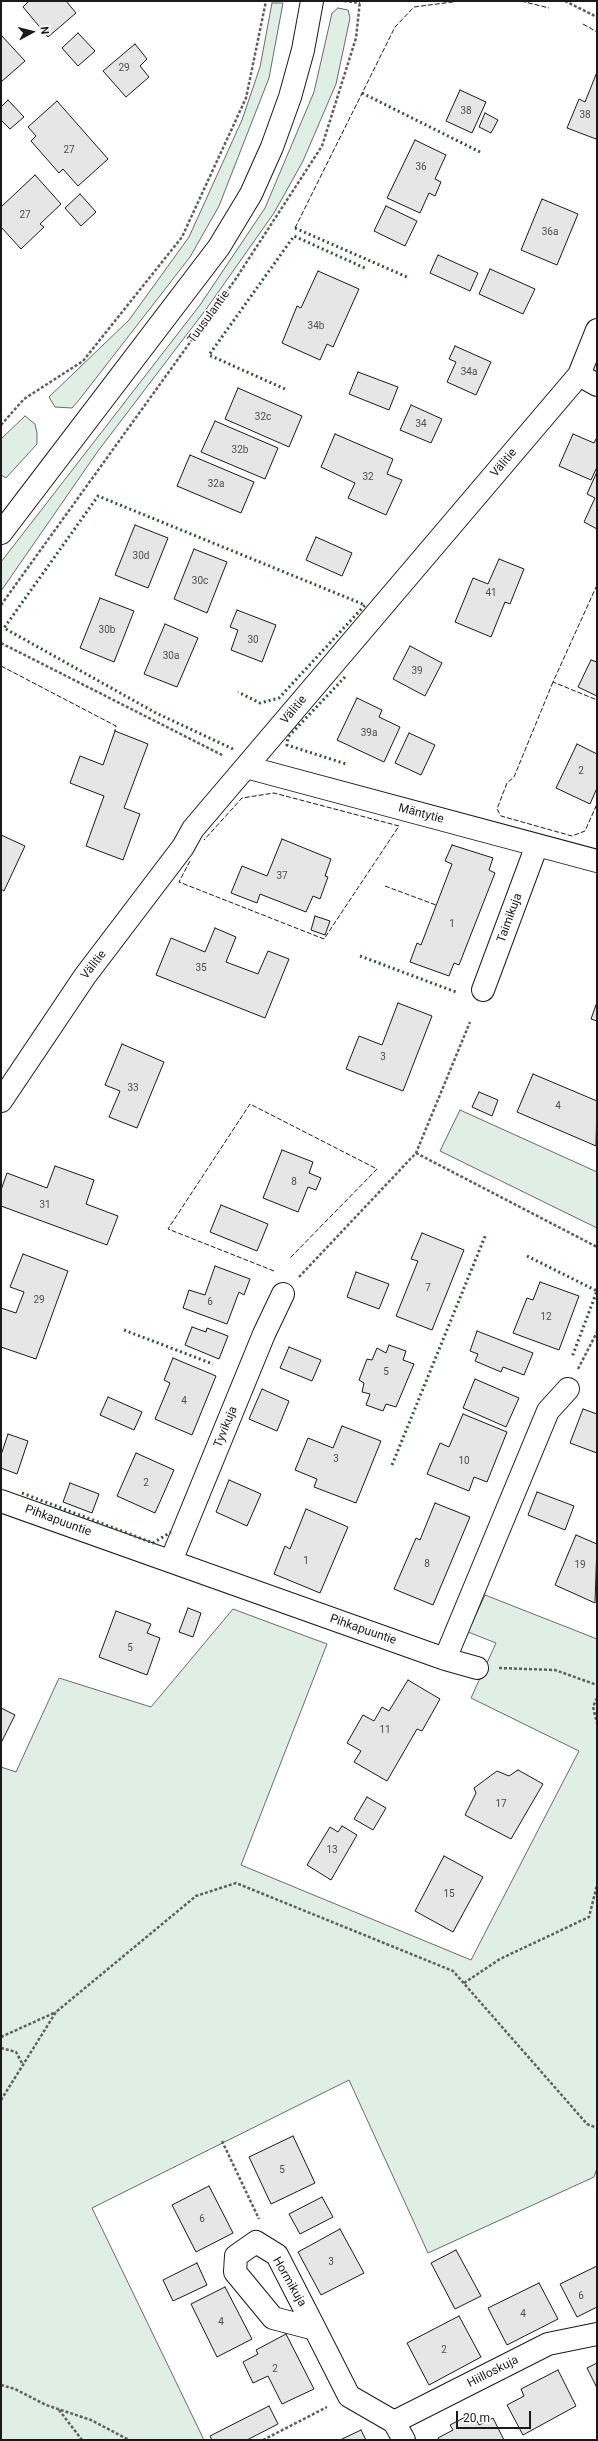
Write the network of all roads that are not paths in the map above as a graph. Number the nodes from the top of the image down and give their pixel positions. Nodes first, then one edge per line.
1 (312, 1) edge
2 (597, 330) edge
3 (588, 380) edge
4 (1, 533) edge
5 (246, 767) junction
6 (537, 845) junction
7 (595, 855) edge
8 (483, 990) dead end
9 (1, 1101) edge
10 (283, 1294) road end
11 (568, 1389) road end
12 (1, 1501) edge
13 (171, 1561) junction
14 (445, 1659) junction
15 (477, 1668) road end
16 (316, 2329) dead end
17 (597, 2334) edge
18 (399, 2431) edge

1 - 4 street
2 - 3 street, Välitie
3 - 5 street, Välitie
5 - 6 street, Mäntytie
5 - 9 street, Välitie
6 - 7 street, Mäntytie
6 - 8 street, Taimikuja
10 - 13 street, Tyvikuja
11 - 14 street
12 - 13 street, Pihkapuuntie
13 - 14 street, Pihkapuuntie
14 - 15 street, Pihkapuuntie
16 - 18 street
17 - 18 street, Hiilloskuja

